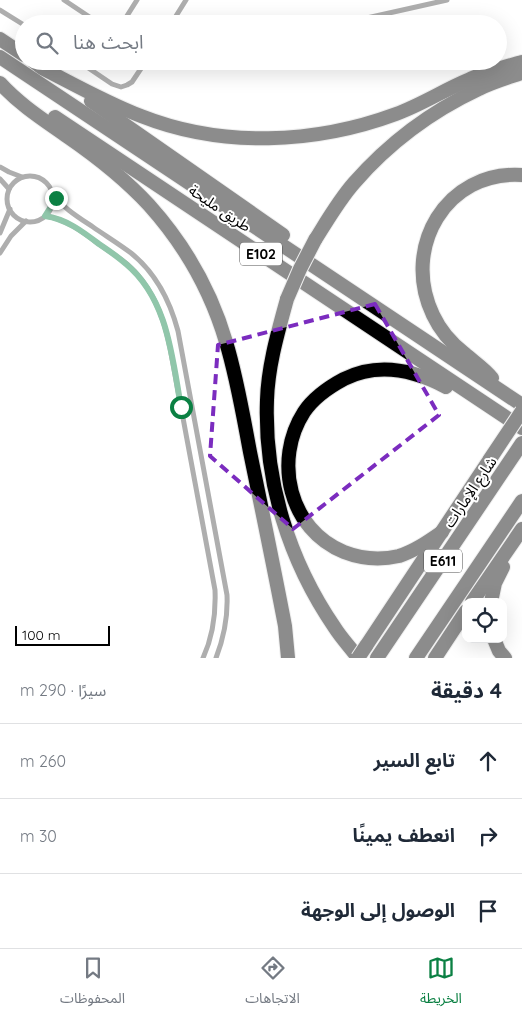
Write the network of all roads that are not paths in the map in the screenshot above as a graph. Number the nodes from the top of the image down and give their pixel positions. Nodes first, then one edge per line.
1 (64, 0) edge
2 (137, 0) edge
3 (186, 0) edge
4 (447, 0) edge
5 (0, 10) edge
6 (86, 15) edge
7 (128, 15) edge
8 (177, 15) edge
9 (380, 15) edge
10 (15, 19) edge
11 (0, 39) edge
12 (15, 49) edge
13 (0, 57) edge
14 (522, 62) edge
15 (15, 67) edge
16 (507, 67) edge
17 (20, 70) edge
18 (45, 70) edge
19 (47, 70) edge
20 (91, 70) edge
21 (140, 70) edge
22 (497, 70) edge
23 (522, 73) edge
24 (0, 82) edge
25 (0, 167) edge
26 (522, 175) edge
27 (23, 177) junction
28 (0, 179) edge
29 (9, 189) junction
30 (52, 193) junction
31 (10, 209) junction
32 (45, 216) junction
33 (26, 221) junction
34 (0, 233) edge
35 (0, 253) edge
36 (396, 321) junction
37 (501, 391) junction
38 (522, 405) edge
39 (522, 411) edge
40 (501, 414) junction
41 (522, 428) edge
42 (522, 443) edge
43 (208, 489) junction
44 (197, 492) junction
45 (522, 500) edge
46 (215, 527) junction
47 (522, 529) edge
48 (204, 530) junction
49 (442, 532) junction
50 (522, 536) edge
51 (475, 598) edge
52 (492, 598) edge
53 (462, 617) edge
54 (496, 643) edge
55 (378, 657) edge
56 (203, 658) edge
57 (216, 658) edge
58 (288, 658) edge
59 (358, 658) edge
60 (416, 658) edge
61 (435, 658) edge
62 (504, 658) edge

1 - 6 street
2 - 7 street
3 - 8 street
4 - 9 street
5 - 10 street
11 - 12 highway
13 - 15 highway, طريق مليحة / E102
14 - 16 highway
17 - 36 highway, طريق مليحة / E102
18 - 36 highway
19 - 22 highway
20 - 21 street
23 - 59 highway, bridge
24 - 40 highway, طريق مليحة / E102
24 - 58 highway
25 - 27 street
26 - 37 highway
27 - 29 street
27 - 30 street
28 - 29 street
29 - 31 street
30 - 32 street
30 - 43 street
31 - 33 street
31 - 34 street
32 - 33 street
32 - 44 street
33 - 35 street
36 - 37 highway, طريق مليحة / E102
37 - 38 highway, طريق مليحة / E102
39 - 49 highway, bridge
40 - 41 highway, طريق مليحة / E102
40 - 49 highway
42 - 55 highway, شارع الإمارات / E611
43 - 44 street
43 - 46 street
44 - 48 street
45 - 60 highway, E611
46 - 48 street
46 - 57 street
47 - 51 highway
48 - 56 street
49 - 59 highway, bridge
50 - 52 highway
53 - 61 highway
54 - 62 highway

